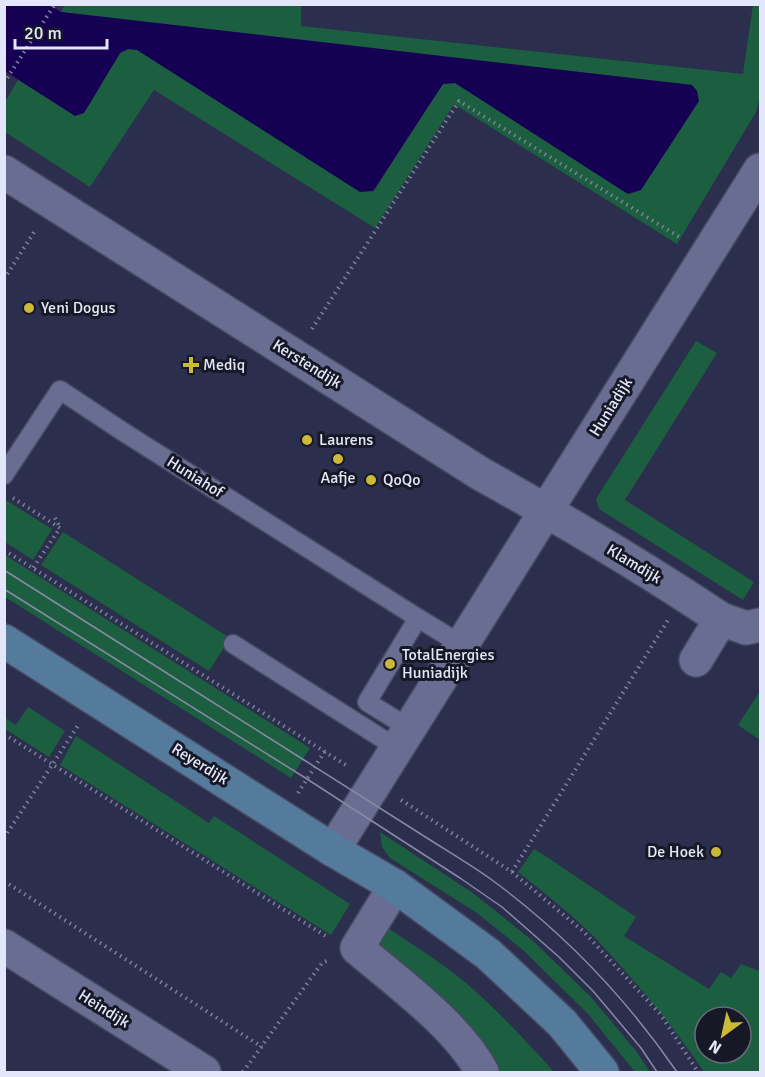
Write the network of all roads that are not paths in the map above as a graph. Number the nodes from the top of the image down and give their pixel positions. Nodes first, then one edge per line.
1 (760, 170) edge
2 (4, 172) edge
3 (4, 475) edge
4 (546, 510) junction
5 (418, 618) junction
6 (721, 619) junction
7 (760, 626) edge
8 (4, 641) edge
9 (232, 645) dead end
10 (462, 645) junction
11 (696, 660) dead end
12 (403, 738) junction
13 (333, 850) junction
14 (395, 886) junction
15 (4, 946) edge
16 (204, 1072) edge
17 (482, 1072) edge
18 (602, 1072) edge

1 - 4 street, Huniadijk
2 - 4 street, Kerstendijk
3 - 5 lane, Huniahof
4 - 6 street, Klamdijk
4 - 10 street, Huniadijk
5 - 10 lane
5 - 12 lane
6 - 7 street, Klamdijk
6 - 11 street
8 - 13 street, Reyerdijk
9 - 12 lane
10 - 12 street, Huniadijk
12 - 13 street, Huniadijk
13 - 14 street, Reyerdijk
14 - 17 street
14 - 18 street, Reyerdijk
15 - 16 street, Heindijk

